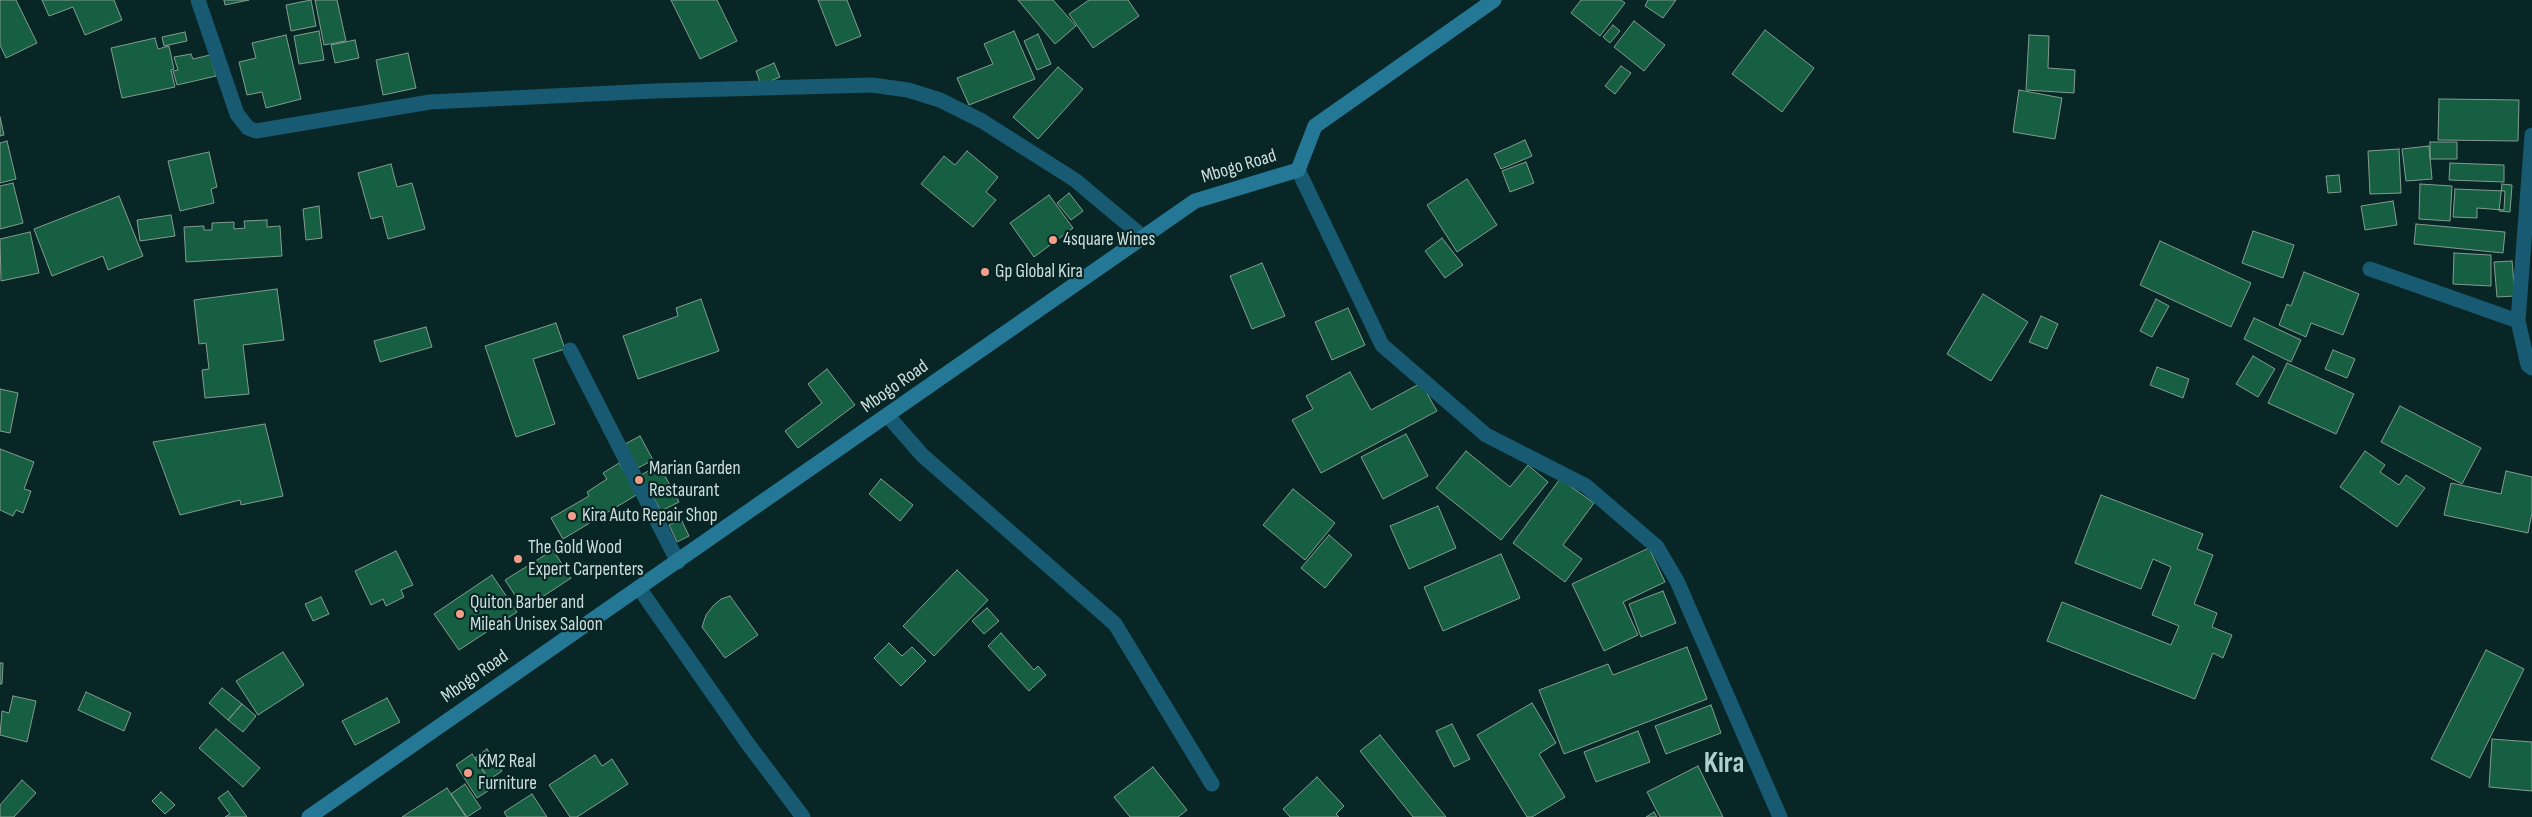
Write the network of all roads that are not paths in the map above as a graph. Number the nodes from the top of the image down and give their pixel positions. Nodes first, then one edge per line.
1 (198, 0) edge
2 (1494, 0) edge
3 (2532, 135) edge
4 (1298, 170) junction
5 (1143, 237) junction
6 (2370, 269) dead end
7 (2518, 321) junction
8 (570, 350) dead end
9 (2532, 368) edge
10 (888, 416) junction
11 (678, 562) junction
12 (639, 588) junction
13 (1212, 784) dead end
14 (309, 817) edge
15 (803, 817) edge
16 (1780, 817) edge

1 - 5 street
2 - 4 main road, Mbogo Road
3 - 7 street
4 - 5 main road, Mbogo Road
4 - 16 street
5 - 10 main road, Mbogo Road
6 - 7 street
7 - 9 street
8 - 11 street
10 - 11 main road, Mbogo Road
10 - 13 street
11 - 12 main road, Mbogo Road
12 - 14 main road, Mbogo Road
12 - 15 street

